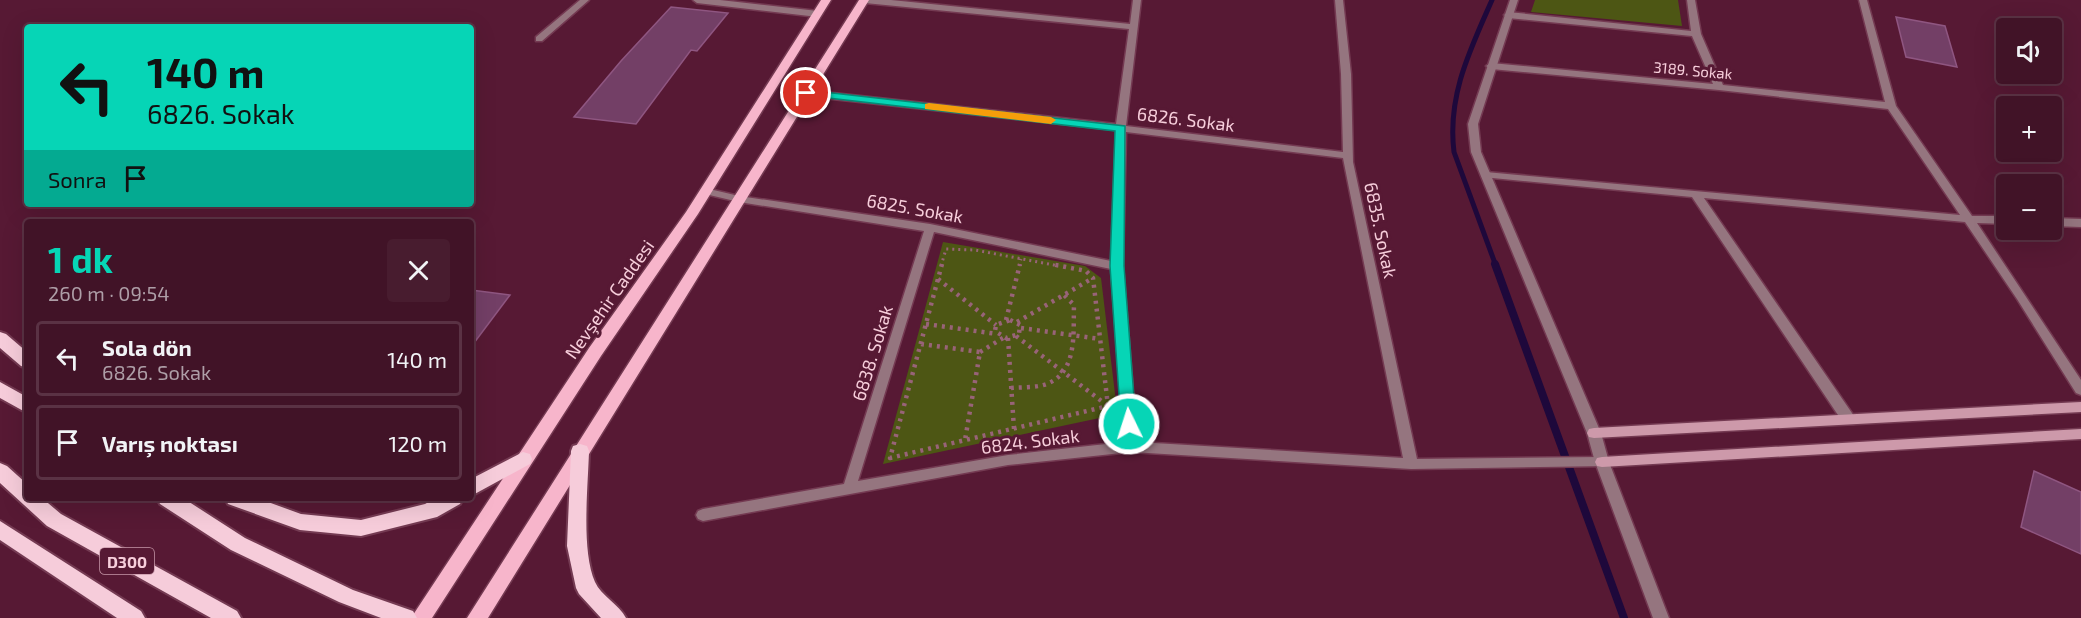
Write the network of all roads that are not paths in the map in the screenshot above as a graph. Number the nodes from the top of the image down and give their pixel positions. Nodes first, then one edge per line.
1 (585, 0) edge
2 (697, 0) edge
3 (826, 0) edge
4 (865, 0) edge
5 (1137, 0) edge
6 (1339, 0) edge
7 (1514, 0) edge
8 (1691, 0) edge
9 (1863, 0) edge
10 (818, 14) junction
11 (1508, 15) junction
12 (1135, 27) junction
13 (1696, 34) junction
14 (539, 39) dead end
15 (1491, 66) junction
16 (1719, 87) junction
17 (806, 93) junction
18 (1891, 106) junction
19 (1121, 128) junction
20 (1348, 156) junction
21 (1486, 175) junction
22 (705, 191) junction
23 (1695, 193) junction
24 (739, 199) junction
25 (1968, 219) junction
26 (1996, 220) edge
27 (2062, 222) edge
28 (2081, 223) edge
29 (930, 228) junction
30 (1117, 266) junction
31 (0, 338) edge
32 (24, 359) edge
33 (0, 389) edge
34 (2081, 390) edge
35 (24, 404) edge
36 (2081, 407) edge
37 (1849, 420) junction
38 (1594, 433) junction
39 (2080, 434) edge
40 (1131, 447) junction
41 (580, 451) junction
42 (523, 459) junction
43 (1602, 462) junction
44 (1411, 464) junction
45 (0, 471) edge
46 (474, 486) edge
47 (849, 489) junction
48 (24, 493) edge
49 (33, 501) edge
50 (172, 501) edge
51 (243, 501) edge
52 (448, 501) edge
53 (703, 515) dead end
54 (0, 529) edge
55 (134, 618) edge
56 (230, 618) edge
57 (406, 618) edge
58 (421, 618) edge
59 (477, 618) edge
60 (615, 618) edge
61 (1661, 618) edge

1 - 14 street
2 - 10 street
3 - 10 main road, Nevşehir Caddesi
4 - 12 street
4 - 17 main road
5 - 12 street
6 - 20 street, 6835. Sokak
7 - 11 street
8 - 13 street
9 - 18 street
10 - 22 main road, Nevşehir Caddesi
11 - 13 street
11 - 15 street
12 - 19 street
13 - 16 street
15 - 16 street, 3189. Sokak
15 - 21 street
16 - 18 street, 3189. Sokak
17 - 19 street, 6826. Sokak
17 - 24 main road
18 - 25 street
19 - 20 street, 6826. Sokak
19 - 30 street
20 - 44 street, 6835. Sokak
21 - 23 street
21 - 38 street
22 - 24 street, 6825. Sokak
22 - 42 main road, Nevşehir Caddesi
23 - 25 street
23 - 37 street
24 - 29 street, 6825. Sokak
24 - 41 main road
25 - 26 street
25 - 34 street
27 - 28 street
29 - 30 street, 6825. Sokak
29 - 47 street, 6838. Sokak
30 - 40 street
31 - 32 highway
33 - 35 highway
36 - 37 main road
37 - 38 main road
38 - 43 street
39 - 43 main road
40 - 44 street, 6824. Sokak
40 - 47 street, 6824. Sokak
41 - 59 main road
41 - 60 highway
42 - 46 highway
42 - 58 main road, Nevşehir Caddesi
43 - 44 street, 6824. Sokak
43 - 61 street
45 - 48 highway, D300
47 - 53 street, 6824. Sokak
49 - 56 highway, D300
50 - 57 highway
51 - 52 highway
54 - 55 highway

